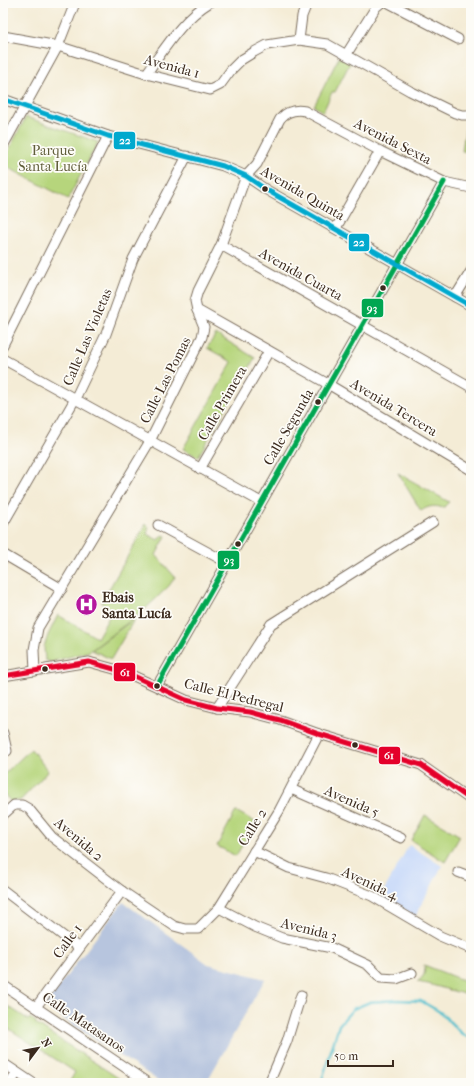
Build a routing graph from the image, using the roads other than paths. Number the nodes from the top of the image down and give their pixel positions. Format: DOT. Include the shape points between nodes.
graph roads {
  1 [pos="75,3"];
  2 [pos="209,3"];
  3 [pos="389,3"];
  4 [pos="380,4"];
  5 [pos="306,6"];
  6 [pos="3,36"];
  7 [pos="458,39"];
  8 [pos="299,40"];
  9 [pos="58,46"];
  10 [pos="346,55"];
  11 [pos="146,74"];
  12 [pos="3,99"];
  13 [pos="24,107"];
  14 [pos="305,111"];
  15 [pos="471,115"];
  16 [pos="108,136"];
  17 [pos="3,146"];
  18 [pos="380,151"];
  19 [pos="187,156"];
  20 [pos="246,176"];
  21 [pos="444,182"];
  22 [pos="471,188"];
  23 [pos="336,228"];
  24 [pos="221,245"];
  25 [pos="397,264"];
  26 [pos="471,271"];
  27 [pos="455,297"];
  28 [pos="471,306"];
  29 [pos="197,310"];
  30 [pos="362,325"];
  31 [pos="3,345"];
  32 [pos="269,351"];
  33 [pos="3,359"];
  34 [pos="328,384"];
  35 [pos="471,387"];
  36 [pos="76,399"];
  37 [pos="150,441"];
  38 [pos="200,469"];
  39 [pos="471,470"];
  40 [pos="261,502"];
  41 [pos="433,522"];
  42 [pos="3,524"];
  43 [pos="158,525"];
  44 [pos="3,554"];
  45 [pos="226,562"];
  46 [pos="62,589"];
  47 [pos="36,671"];
  48 [pos="3,676"];
  49 [pos="156,686"];
  50 [pos="217,708"];
  51 [pos="3,733"];
  52 [pos="319,734"];
  53 [pos="8,751"];
  54 [pos="291,789"];
  55 [pos="471,800"];
  56 [pos="3,815"];
  57 [pos="401,838"];
  58 [pos="254,851"];
  59 [pos="458,872"];
  60 [pos="471,877"];
  61 [pos="3,890"];
  62 [pos="122,891"];
  63 [pos="219,908"];
  64 [pos="198,929"];
  65 [pos="79,948"];
  66 [pos="471,949"];
  67 [pos="412,973"];
  68 [pos="3,985"];
  69 [pos="301,995"];
  70 [pos="36,1007"];
  71 [pos="3,1063"];
  72 [pos="17,1072"];
  73 [pos="10,1083"];
  74 [pos="33,1083"];
  75 [pos="148,1083"];
  76 [pos="269,1083"];
  1 -- 9 [label="street"];
  2 -- 11 [label="street" via="184,22"];
  3 -- 7 [label="street"];
  4 -- 10 [label="street"];
  5 -- 8 [label="street"];
  6 -- 9 [label="street, Avenida 1"];
  8 -- 10 [label="street, Avenida 1" via="327,44"];
  8 -- 11 [label="street, Avenida 1" via="268,46 254,52 241,60 220,85 210,90"];
  9 -- 11 [label="street, Avenida 1"];
  9 -- 13 [label="street"];
  10 -- 15 [label="street, Avenida 1" via="455,113"];
  12 -- 13 [label="street, Avenida Quinta"];
  13 -- 16 [label="street, Avenida Quinta"];
  13 -- 17 [label="street"];
  14 -- 18 [label="street, Avenida Sexta"];
  14 -- 20 [label="street, Calle Las Pomas" via="291,111 280,119 257,164"];
  16 -- 19 [label="street, Avenida Quinta"];
  16 -- 31 [label="street"];
  18 -- 21 [label="street, Avenida Sexta"];
  18 -- 23 [label="street"];
  19 -- 20 [label="street, Avenida Quinta" via="223,166"];
  19 -- 36 [label="street, Calle Las Violetas" via="133,259 106,334"];
  20 -- 23 [label="street, Avenida Quinta"];
  20 -- 24 [label="street, Calle Las Pomas"];
  21 -- 22 [label="street, Avenida Sexta"];
  21 -- 25 [label="street, Calle Segunda"];
  23 -- 25 [label="street, Avenida Quinta"];
  24 -- 29 [label="street, Calle Las Pomas" via="198,291 195,300"];
  24 -- 30 [label="street, Avenida Cuarta"];
  25 -- 27 [label="street, Avenida Quinta"];
  25 -- 30 [label="street, Calle Segunda"];
  26 -- 27 [label="street"];
  27 -- 28 [label="street, Avenida Quinta"];
  29 -- 32 [label="street, Avenida Tercera"];
  29 -- 37 [label="street, Calle Las Pomas" via="204,326 202,337"];
  30 -- 34 [label="street, Calle Segunda"];
  30 -- 35 [label="street, Avenida Cuarta"];
  32 -- 34 [label="street, Avenida Tercera"];
  32 -- 38 [label="street, Calle Primera"];
  33 -- 36 [label="street"];
  34 -- 39 [label="street, Avenida Tercera"];
  34 -- 40 [label="street, Calle Segunda"];
  36 -- 37 [label="street"];
  36 -- 42 [label="street, Calle Las Violetas"];
  37 -- 38 [label="street"];
  37 -- 46 [label="street, Calle Las Pomas"];
  38 -- 40 [label="street"];
  40 -- 45 [label="street, Calle Segunda"];
  41 -- 50 [label="street" via="271,624"];
  43 -- 45 [label="street"];
  44 -- 46 [label="street"];
  45 -- 49 [label="street, Calle Segunda"];
  46 -- 47 [label="street, Calle Las Pomas" via="38,628 34,650"];
  47 -- 48 [label="street, Calle El Pedregal"];
  47 -- 49 [label="street, Calle El Pedregal" via="89,662 125,672"];
  49 -- 50 [label="street, Calle El Pedregal" via="186,700"];
  50 -- 52 [label="street, Calle El Pedregal" via="250,712"];
  51 -- 53 [label="street"];
  52 -- 54 [label="street, Calle 2"];
  52 -- 55 [label="street, Calle El Pedregal" via="421,765"];
  54 -- 57 [label="street, Avenida 5"];
  54 -- 58 [label="street, Calle 2"];
  56 -- 62 [label="street, Avenida 2" via="14,805 22,805 52,837"];
  58 -- 63 [label="street, Calle 2"];
  58 -- 66 [label="street, Avenida 4" via="290,868 326,878 372,896 440,936"];
  59 -- 60 [label="street"];
  61 -- 65 [label="street"];
  62 -- 64 [label="street, Avenida 2" via="174,926"];
  62 -- 65 [label="street, Calle 1"];
  63 -- 64 [label="street, Calle 2"];
  63 -- 67 [label="street, Avenida 3" via="282,938 332,948 368,965 381,978 396,979"];
  65 -- 70 [label="street, Calle 1"];
  68 -- 70 [label="street, Calle Matasanos"];
  69 -- 76 [label="street" via="287,1041"];
  70 -- 75 [label="street, Calle Matasanos"];
  71 -- 72 [label="street"];
  72 -- 73 [label="street"];
  72 -- 74 [label="street"];
}
